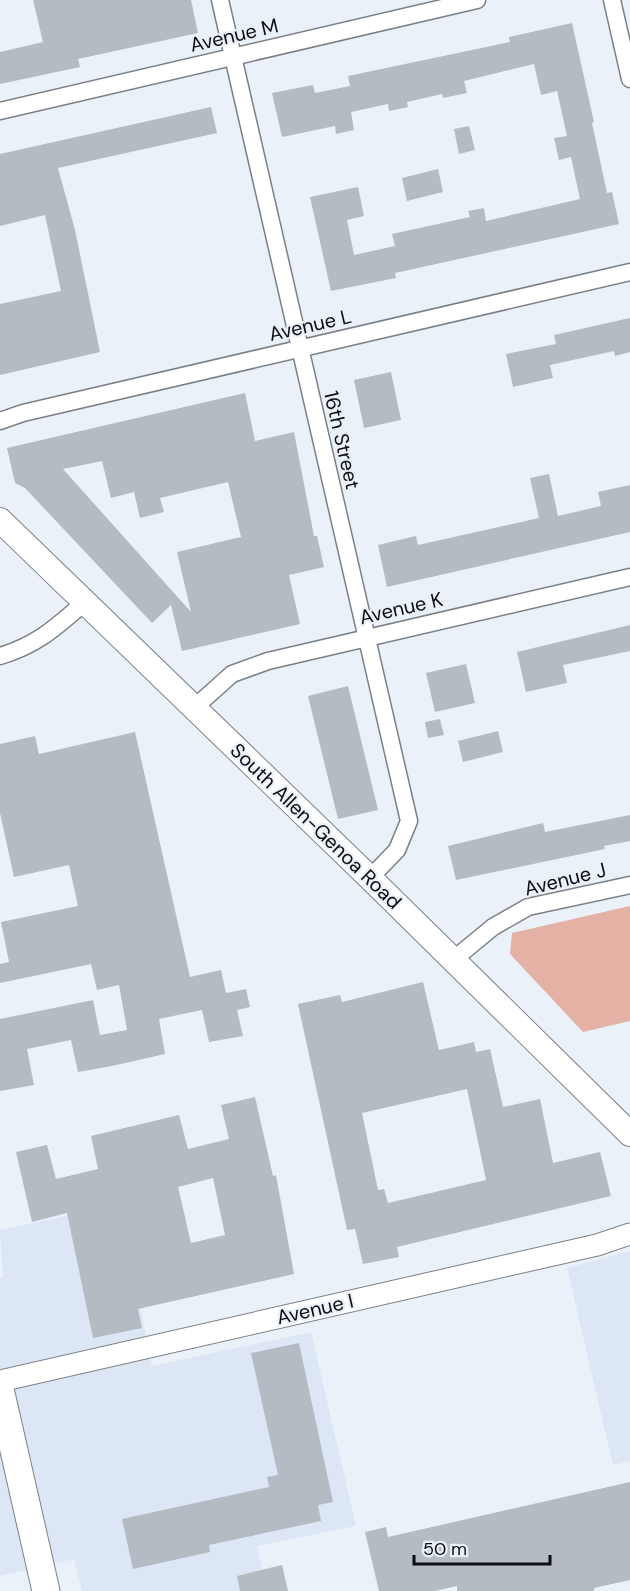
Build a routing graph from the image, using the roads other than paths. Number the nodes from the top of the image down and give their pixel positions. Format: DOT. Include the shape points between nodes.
graph roads {
  1 [pos="220,0"];
  2 [pos="477,0"];
  3 [pos="612,0"];
  4 [pos="233,57"];
  5 [pos="630,79"];
  6 [pos="0,111"];
  7 [pos="630,272"];
  8 [pos="300,348"];
  9 [pos="0,421"];
  10 [pos="0,520"];
  11 [pos="630,577"];
  12 [pos="84,603"];
  13 [pos="366,638"];
  14 [pos="0,657"];
  15 [pos="194,708"];
  16 [pos="370,878"];
  17 [pos="630,885"];
  18 [pos="453,960"];
  19 [pos="630,1134"];
  20 [pos="630,1234"];
  21 [pos="0,1381"];
  22 [pos="0,1389"];
  23 [pos="46,1591"];
  1 -- 4 [label="street, 16th Street"];
  2 -- 4 [label="street, Avenue M"];
  3 -- 5 [label="street"];
  4 -- 6 [label="street, Avenue M"];
  4 -- 8 [label="street, 16th Street"];
  7 -- 8 [label="street, Avenue L"];
  8 -- 9 [label="street, Avenue L"];
  8 -- 13 [label="street, 16th Street"];
  10 -- 12 [label="main road, South Allen-Genoa Road"];
  11 -- 13 [label="street, Avenue K"];
  12 -- 14 [label="street" via="47,636"];
  12 -- 15 [label="main road, South Allen-Genoa Road"];
  13 -- 15 [label="street, Avenue K" via="268,661 232,674"];
  13 -- 16 [label="street, 16th Street" via="409,821 397,850"];
  15 -- 16 [label="main road, South Allen-Genoa Road"];
  16 -- 18 [label="main road, South Allen-Genoa Road"];
  17 -- 18 [label="street, Avenue J" via="528,907 493,927"];
  18 -- 19 [label="main road, South Allen-Genoa Road"];
  20 -- 21 [label="street, Avenue I" via="597,1245"];
  22 -- 23 [label="main road"];
}
